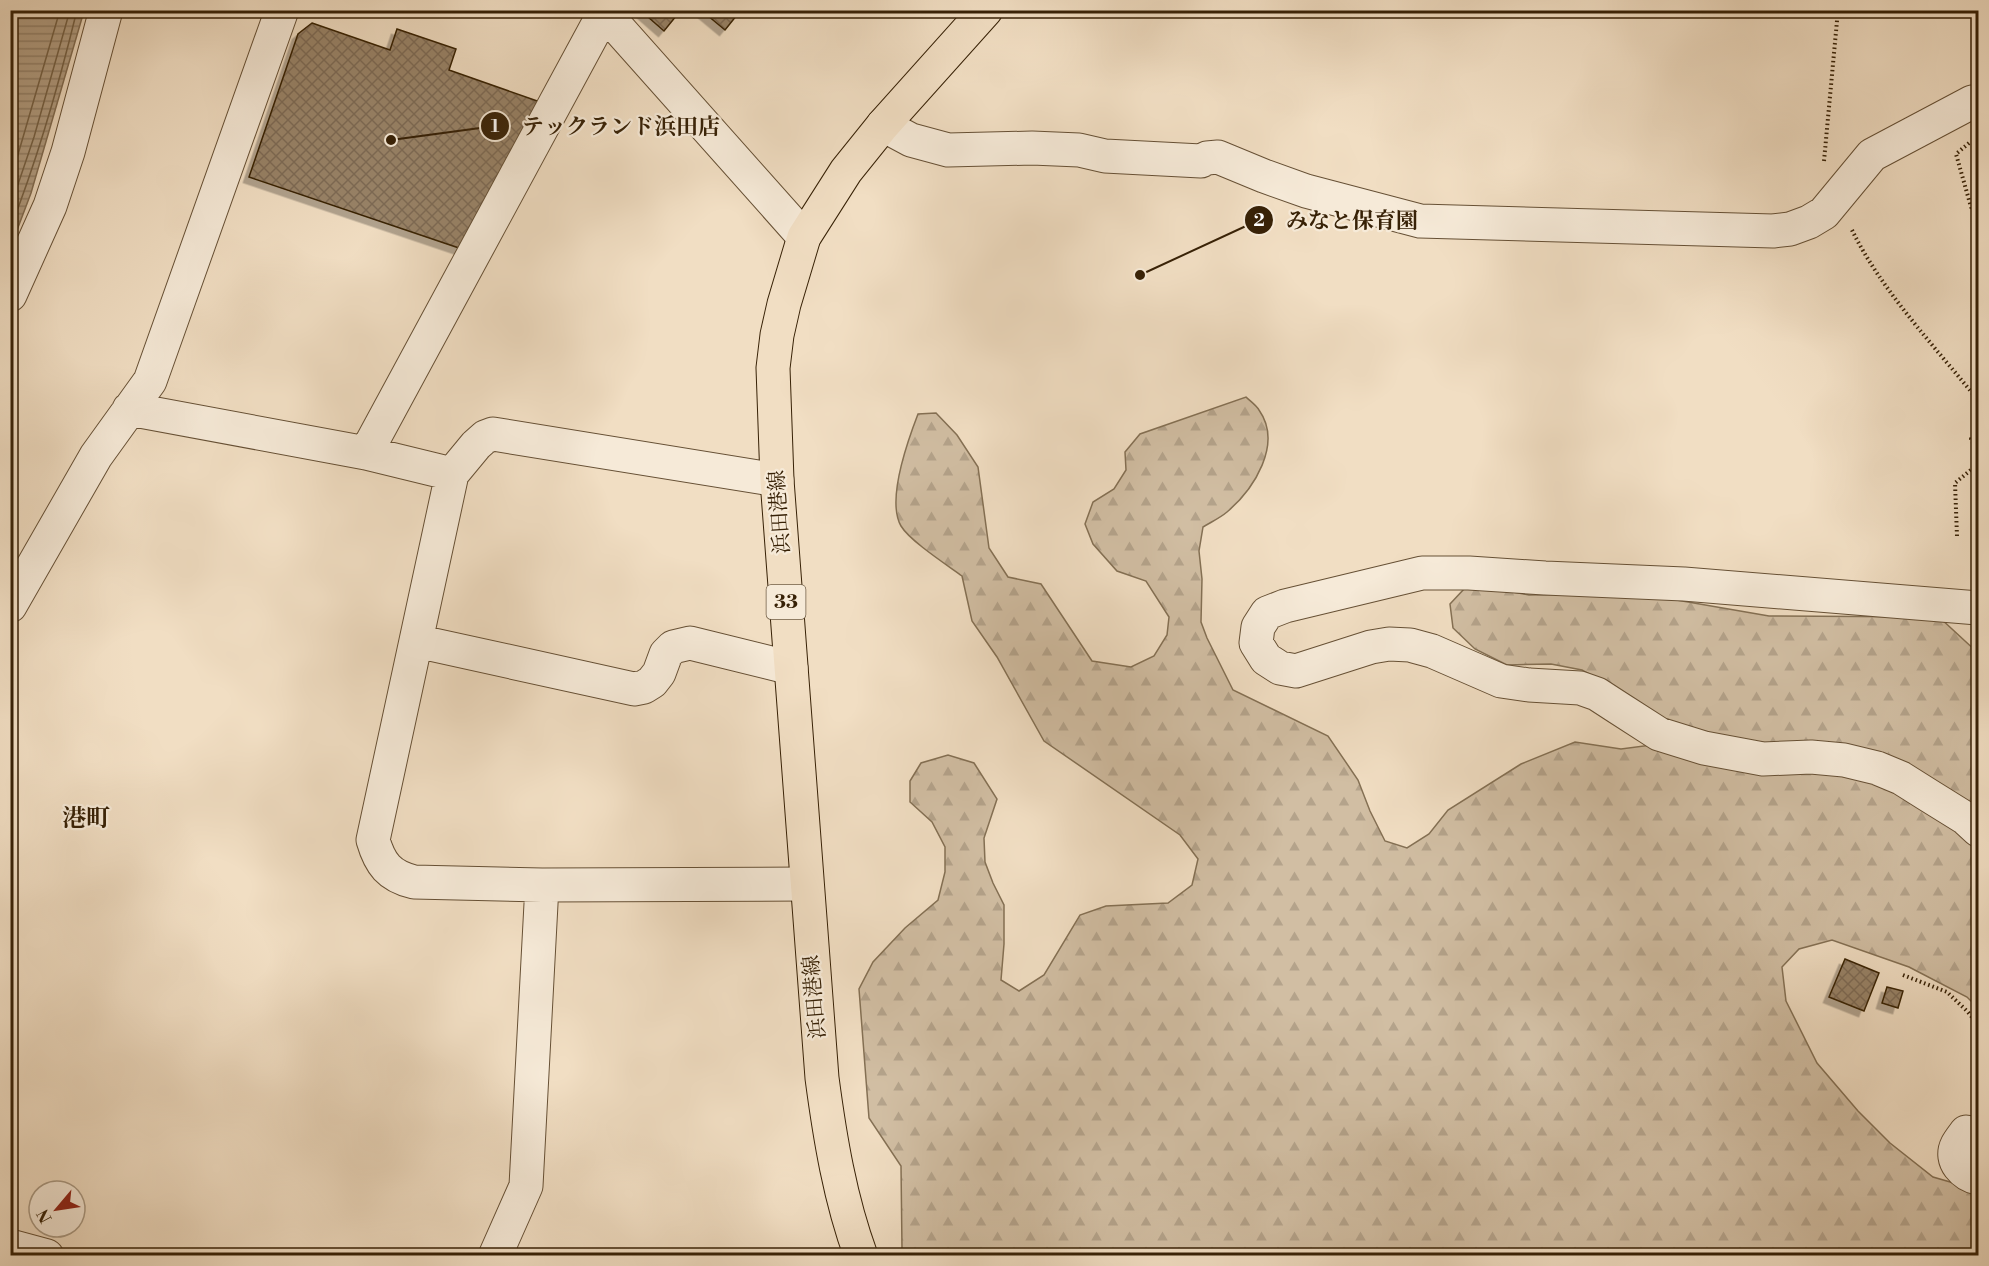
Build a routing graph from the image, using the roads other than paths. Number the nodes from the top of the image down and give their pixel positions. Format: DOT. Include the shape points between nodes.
graph roads {
  1 [pos="106,10"];
  2 [pos="282,10"];
  3 [pos="986,10"];
  4 [pos="603,12"];
  5 [pos="1978,101"];
  6 [pos="883,125"];
  7 [pos="804,237"];
  8 [pos="10,295"];
  9 [pos="129,409"];
  10 [pos="366,453"];
  11 [pos="452,474"];
  12 [pos="777,480"];
  13 [pos="10,606"];
  14 [pos="1978,608"];
  15 [pos="416,641"];
  16 [pos="791,668"];
  17 [pos="1978,830"];
  18 [pos="806,884"];
  19 [pos="542,885"];
  20 [pos="1966,1132"];
  21 [pos="1978,1178"];
  22 [pos="10,1246"];
  23 [pos="46,1256"];
  24 [pos="495,1256"];
  25 [pos="861,1256"];
  1 -- 8 [label="street" via="50,206"];
  2 -- 9 [label="street" via="150,381"];
  3 -- 6 [label="main road, 浜田港線 / 33"];
  4 -- 7 [label="street"];
  4 -- 10 [label="street"];
  5 -- 6 [label="street" via="1872,155 1824,213 1790,229 1773,231 1420,221 1306,191 1218,157 1201,161 1105,156 1079,150 948,150 911,140"];
  6 -- 7 [label="main road, 浜田港線 / 33" via="846,171"];
  7 -- 12 [label="main road, 浜田港線 / 33" via="784,303 773,368"];
  9 -- 10 [label="street"];
  9 -- 13 [label="street" via="96,456"];
  10 -- 11 [label="street"];
  11 -- 12 [label="street" via="484,436 493,434"];
  11 -- 15 [label="street"];
  12 -- 16 [label="main road, 浜田港線 / 33"];
  14 -- 17 [label="street" via="1684,584 1422,573 1267,613 1258,627 1256,643 1266,660 1296,671 1371,647 1410,645 1501,681 1580,688 1611,702 1659,734 1704,748 1763,759 1844,760 1877,768 1901,778"];
  15 -- 16 [label="street" via="634,688 652,682 673,647 690,643"];
  15 -- 19 [label="street" via="373,840 377,854 400,879 414,882"];
  16 -- 18 [label="main road, 浜田港線 / 33"];
  18 -- 19 [label="street"];
  18 -- 25 [label="main road, 浜田港線 / 33" via="829,1133"];
  19 -- 24 [label="street" via="526,1186"];
  20 -- 21 [label="street" via="1956,1147 1955,1160 1965,1174"];
  22 -- 23 [label="street"];
}
